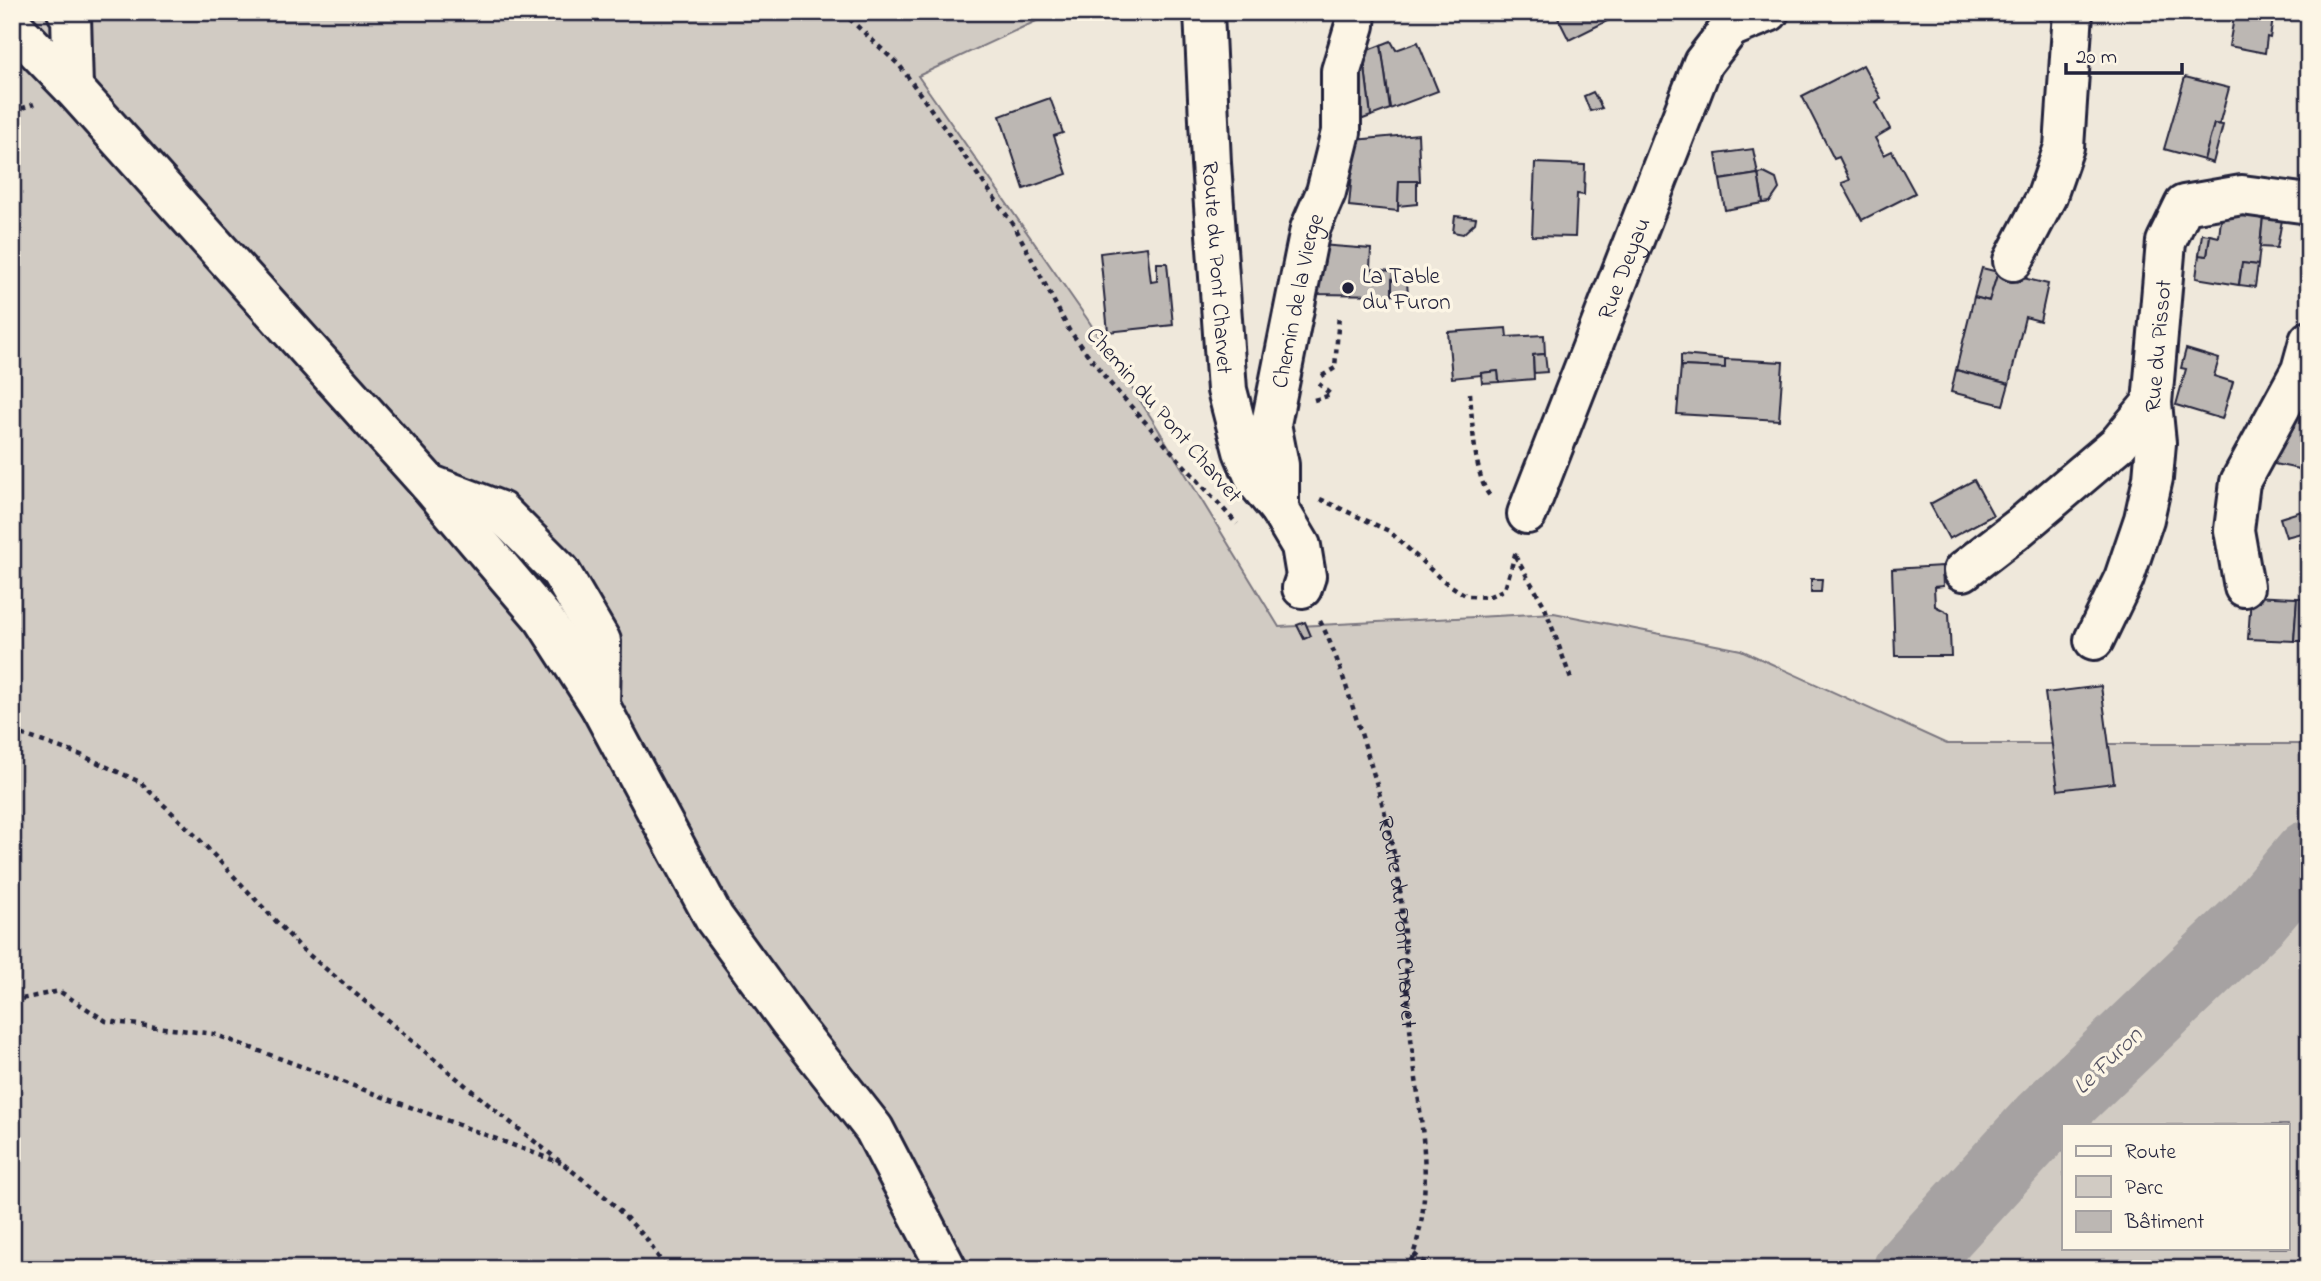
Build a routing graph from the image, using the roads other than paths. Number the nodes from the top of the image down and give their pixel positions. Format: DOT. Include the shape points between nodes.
graph roads {
  1 [pos="67,12"];
  2 [pos="1204,12"];
  3 [pos="1356,12"];
  4 [pos="1769,12"];
  5 [pos="2073,12"];
  6 [pos="1719,20"];
  7 [pos="12,25"];
  8 [pos="73,88"];
  9 [pos="2309,204"];
  10 [pos="2012,261"];
  11 [pos="2306,362"];
  12 [pos="2152,403"];
  13 [pos="1279,509"];
  14 [pos="1527,514"];
  15 [pos="1963,571"];
  16 [pos="2244,587"];
  17 [pos="1302,588"];
  18 [pos="2094,640"];
  19 [pos="947,1269"];
  1 -- 8 [label="street" via="71,16"];
  2 -- 13 [label="street, Route du Pont Charvet" via="1227,390 1256,481"];
  3 -- 13 [label="street, Chemin de la Vierge" via="1341,71 1341,132 1310,229 1271,424 1279,465"];
  4 -- 6 [label="street"];
  5 -- 10 [label="street" via="2064,147 2047,196"];
  6 -- 14 [label="street, Rue Deyau"];
  7 -- 8 [label="street"];
  8 -- 19 [label="street" via="429,484 544,620 600,706 714,918 874,1129"];
  9 -- 12 [label="street, Rue du Pissot" via="2242,195 2184,205 2166,242"];
  11 -- 16 [label="street" via="2240,482 2234,530"];
  12 -- 15 [label="street, Rue du Pissot" via="2118,444"];
  12 -- 18 [label="street" via="2153,478 2144,519 2124,578"];
  13 -- 17 [label="street" via="1301,546 1306,576"];
}
